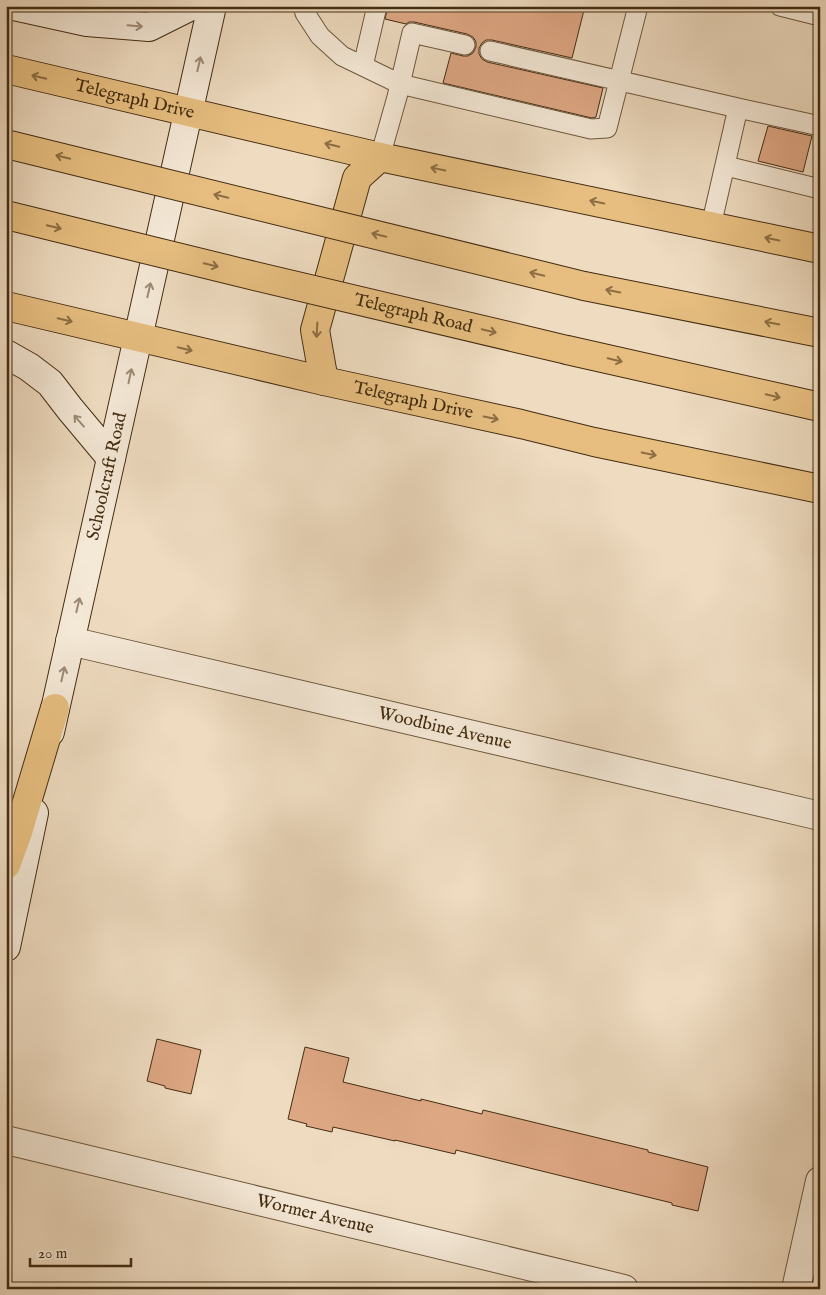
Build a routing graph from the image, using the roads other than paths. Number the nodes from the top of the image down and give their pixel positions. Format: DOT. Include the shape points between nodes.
graph roads {
  1 [pos="14,6"];
  2 [pos="191,6"];
  3 [pos="212,6"];
  4 [pos="303,6"];
  5 [pos="377,6"];
  6 [pos="638,6"];
  7 [pos="780,6"];
  8 [pos="820,16"];
  9 [pos="465,45"];
  10 [pos="490,51"];
  11 [pos="363,66"];
  12 [pos="6,70"];
  13 [pos="620,81"];
  14 [pos="400,84"];
  15 [pos="738,108"];
  16 [pos="188,112"];
  17 [pos="820,126"];
  18 [pos="6,144"];
  19 [pos="380,156"];
  20 [pos="726,166"];
  21 [pos="820,189"];
  22 [pos="6,215"];
  23 [pos="712,226"];
  24 [pos="820,249"];
  25 [pos="12,308"];
  26 [pos="820,333"];
  27 [pos="138,338"];
  28 [pos="6,354"];
  29 [pos="324,381"];
  30 [pos="820,407"];
  31 [pos="111,458"];
  32 [pos="820,489"];
  33 [pos="70,641"];
  34 [pos="55,708"];
  35 [pos="820,816"];
  36 [pos="6,865"];
  37 [pos="6,947"];
  38 [pos="6,1140"];
  39 [pos="820,1181"];
  40 [pos="624,1289"];
  41 [pos="796,1289"];
  1 -- 2 [label="street, one-way" via="87,22 149,27"];
  16 -- 3 [label="street, Schoolcraft Road, one-way"];
  4 -- 11 [label="lane" via="320,36 342,56"];
  5 -- 11 [label="lane"];
  6 -- 13 [label="lane"];
  7 -- 8 [label="lane"];
  9 -- 14 [label="lane" via="412,34"];
  10 -- 13 [label="lane"];
  11 -- 14 [label="lane"];
  16 -- 12 [label="main road, Telegraph Drive, one-way"];
  13 -- 14 [label="lane" via="607,128 590,129"];
  13 -- 15 [label="lane"];
  14 -- 19 [label="lane"];
  15 -- 17 [label="lane"];
  15 -- 20 [label="lane"];
  19 -- 16 [label="main road, Telegraph Drive, one-way"];
  27 -- 16 [label="street, Schoolcraft Road, one-way"];
  26 -- 18 [label="main road, one-way, bridge" via="584,286"];
  23 -- 19 [label="main road, Telegraph Drive, one-way"];
  19 -- 29 [label="main road, one-way" via="357,178 315,330"];
  20 -- 21 [label="lane"];
  20 -- 23 [label="lane"];
  22 -- 30 [label="main road, Telegraph Road, one-way, bridge" via="567,350"];
  24 -- 23 [label="main road, Telegraph Drive, one-way"];
  25 -- 27 [label="main road, Telegraph Drive, one-way"];
  27 -- 29 [label="main road, Telegraph Drive, one-way"];
  31 -- 27 [label="street, Schoolcraft Road, one-way"];
  31 -- 28 [label="street, one-way" via="50,383"];
  29 -- 32 [label="main road, Telegraph Drive, one-way"];
  33 -- 31 [label="street, Schoolcraft Road, one-way"];
  34 -- 33 [label="street, Schoolcraft Road, one-way"];
  33 -- 35 [label="street, Woodbine Avenue"];
  34 -- 36 [label="main road"];
  34 -- 37 [label="street, Schoolcraft Road"];
  38 -- 40 [label="street, Wormer Avenue"];
  39 -- 41 [label="street"];
}
